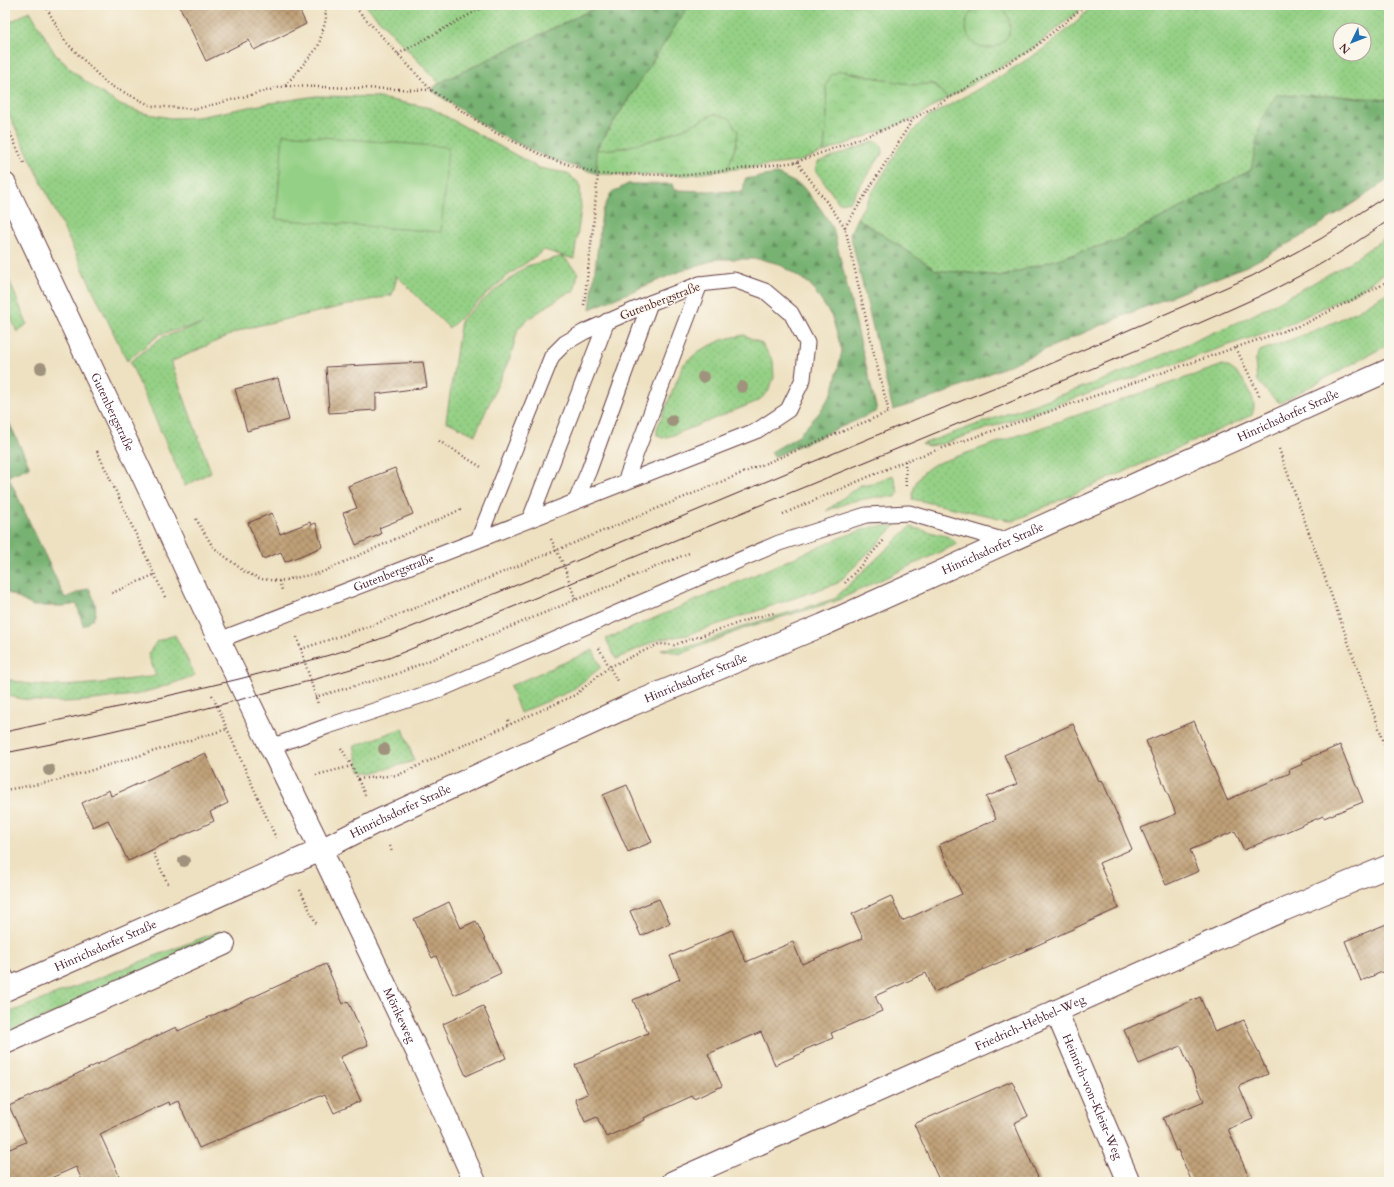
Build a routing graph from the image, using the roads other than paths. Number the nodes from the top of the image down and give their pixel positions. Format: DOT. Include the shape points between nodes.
graph roads {
  1 [pos="5,184"];
  2 [pos="700,284"];
  3 [pos="650,303"];
  4 [pos="607,321"];
  5 [pos="1389,370"];
  6 [pos="625,482"];
  7 [pos="576,501"];
  8 [pos="530,519"];
  9 [pos="478,540"];
  10 [pos="1009,542"];
  11 [pos="219,640"];
  12 [pos="271,747"];
  13 [pos="321,850"];
  14 [pos="1389,866"];
  15 [pos="224,944"];
  16 [pos="7,984"];
  17 [pos="1056,1011"];
  18 [pos="5,1043"];
  19 [pos="475,1182"];
  20 [pos="674,1182"];
  21 [pos="1129,1182"];
  1 -- 11 [label="street, Gutenbergstraße"];
  2 -- 3 [label="lane, Gutenbergstraße"];
  2 -- 6 [label="lane"];
  2 -- 6 [label="lane, Gutenbergstraße" via="734,280 765,291 791,313 807,343 803,379 788,410 758,430"];
  3 -- 4 [label="lane, Gutenbergstraße"];
  3 -- 7 [label="lane"];
  4 -- 8 [label="lane"];
  4 -- 9 [label="lane, Gutenbergstraße" via="565,344 552,356"];
  5 -- 10 [label="street, Hinrichsdorfer Straße"];
  6 -- 7 [label="lane, Gutenbergstraße"];
  7 -- 8 [label="lane, Gutenbergstraße"];
  8 -- 9 [label="lane, Gutenbergstraße"];
  9 -- 11 [label="lane, Gutenbergstraße"];
  10 -- 12 [label="lane" via="909,513 866,515 779,543 441,689"];
  10 -- 13 [label="street, Hinrichsdorfer Straße" via="823,625 631,705 378,821"];
  11 -- 12 [label="street, Gutenbergstraße"];
  12 -- 13 [label="street, Gutenbergstraße"];
  13 -- 16 [label="street, Hinrichsdorfer Straße"];
  13 -- 19 [label="street, Mörikeweg" via="419,1056"];
  14 -- 17 [label="street, Friedrich-Hebbel-Weg"];
  15 -- 18 [label="street"];
  17 -- 20 [label="street, Friedrich-Hebbel-Weg"];
  17 -- 21 [label="street, Heinrich-von-Kleist-Weg"];
}
